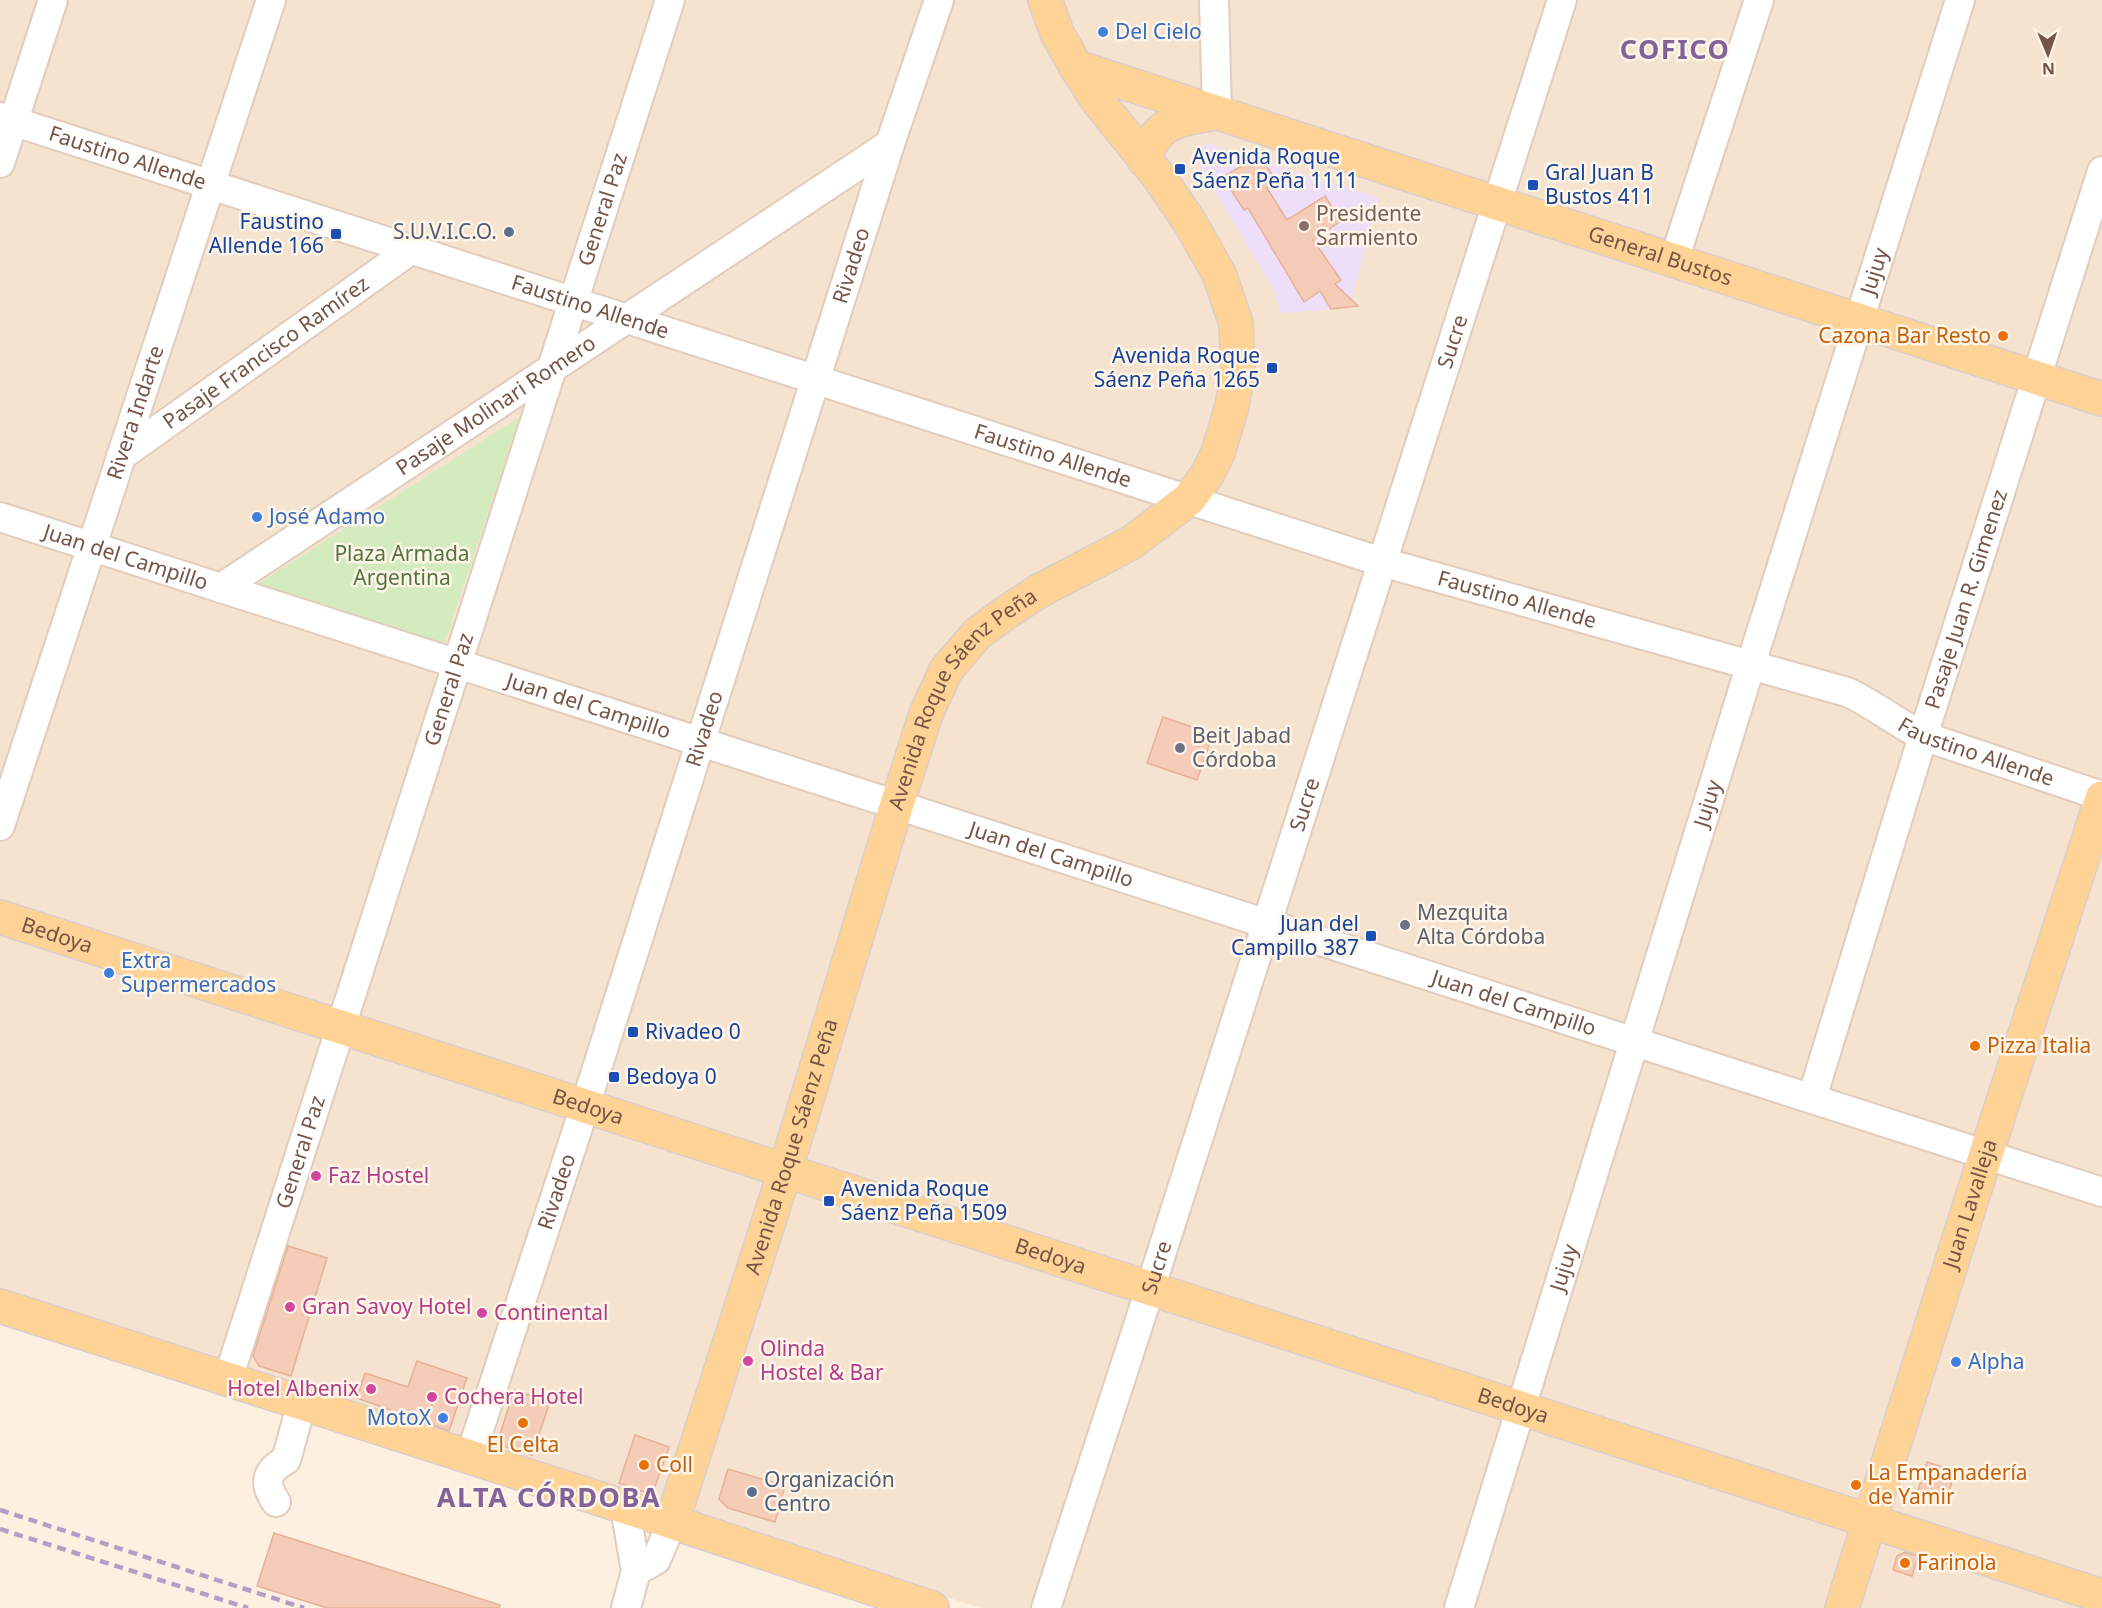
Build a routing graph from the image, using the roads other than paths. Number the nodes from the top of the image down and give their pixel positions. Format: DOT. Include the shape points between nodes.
graph roads {
  1 [pos="53,0"];
  2 [pos="271,0"];
  3 [pos="670,0"];
  4 [pos="1045,0"];
  5 [pos="1214,0"];
  6 [pos="1562,0"];
  7 [pos="1759,0"];
  8 [pos="1960,0"];
  9 [pos="932,2"];
  10 [pos="1076,67"];
  11 [pos="1217,113"];
  12 [pos="7,119"];
  13 [pos="890,144"];
  14 [pos="1144,160"];
  15 [pos="0,163"];
  16 [pos="2102,171"];
  17 [pos="210,184"];
  18 [pos="1497,203"];
  19 [pos="412,249"];
  20 [pos="1674,260"];
  21 [pos="573,301"];
  22 [pos="627,318"];
  23 [pos="1860,320"];
  24 [pos="551,369"];
  25 [pos="2037,378"];
  26 [pos="816,379"];
  27 [pos="2102,399"];
  28 [pos="121,456"];
  29 [pos="1189,499"];
  30 [pos="0,516"];
  31 [pos="92,546"];
  32 [pos="1382,562"];
  33 [pos="221,588"];
  34 [pos="457,663"];
  35 [pos="1751,664"];
  36 [pos="1923,736"];
  37 [pos="700,741"];
  38 [pos="2102,797"];
  39 [pos="897,804"];
  40 [pos="0,826"];
  41 [pos="0,917"];
  42 [pos="1267,923"];
  43 [pos="340,1027"];
  44 [pos="1635,1042"];
  45 [pos="1812,1098"];
  46 [pos="585,1106"];
  47 [pos="1986,1154"];
  48 [pos="785,1171"];
  49 [pos="2102,1192"];
  50 [pos="1150,1289"];
  51 [pos="0,1306"];
  52 [pos="228,1379"];
  53 [pos="302,1403"];
  54 [pos="1521,1409"];
  55 [pos="470,1457"];
  56 [pos="276,1502"];
  57 [pos="625,1508"];
  58 [pos="1870,1521"];
  59 [pos="672,1522"];
  60 [pos="636,1571"];
  61 [pos="2102,1596"];
  62 [pos="626,1608"];
  63 [pos="932,1608"];
  64 [pos="1046,1608"];
  65 [pos="1459,1608"];
  66 [pos="1842,1608"];
  1 -- 12 [label="street"];
  2 -- 17 [label="street, Rivera Indarte"];
  3 -- 21 [label="street, General Paz"];
  4 -- 10 [label="main road, Avenida Roque Sáenz Peña"];
  5 -- 11 [label="street"];
  6 -- 18 [label="street, Sucre"];
  7 -- 20 [label="street"];
  8 -- 23 [label="street, Jujuy"];
  9 -- 13 [label="street, Rivadeo"];
  10 -- 11 [label="main road, General Bustos"];
  10 -- 14 [label="main road, Avenida Roque Sáenz Peña"];
  11 -- 14 [label="main road, General Bustos" via="1174,121 1162,128"];
  11 -- 18 [label="main road, General Bustos"];
  12 -- 15 [label="street"];
  12 -- 17 [label="street, Faustino Allende"];
  13 -- 22 [label="street, Pasaje Molinari Romero"];
  13 -- 26 [label="street, Rivadeo"];
  14 -- 29 [label="main road, Avenida Roque Sáenz Peña" via="1189,221 1219,274 1236,323 1238,368 1232,406 1218,453"];
  16 -- 25 [label="street, Pasaje Juan R. Gimenez"];
  17 -- 19 [label="street, Faustino Allende"];
  17 -- 28 [label="street, Rivera Indarte"];
  18 -- 20 [label="main road, General Bustos"];
  18 -- 32 [label="street, Sucre"];
  19 -- 21 [label="street, Faustino Allende"];
  19 -- 28 [label="street, Pasaje Francisco Ramírez"];
  20 -- 23 [label="main road, General Bustos"];
  21 -- 22 [label="street, Faustino Allende"];
  21 -- 24 [label="street, General Paz"];
  22 -- 24 [label="street, Pasaje Molinari Romero"];
  22 -- 26 [label="street, Faustino Allende"];
  23 -- 25 [label="main road, General Bustos"];
  23 -- 35 [label="street, Jujuy"];
  24 -- 33 [label="street, Pasaje Molinari Romero"];
  24 -- 34 [label="street, General Paz"];
  25 -- 27 [label="main road, General Bustos"];
  25 -- 36 [label="street, Pasaje Juan R. Gimenez"];
  26 -- 29 [label="street, Faustino Allende"];
  26 -- 37 [label="street, Rivadeo"];
  28 -- 31 [label="street, Rivera Indarte"];
  29 -- 32 [label="street, Faustino Allende"];
  29 -- 39 [label="main road, Avenida Roque Sáenz Peña" via="1131,543 1030,596 978,633 946,670"];
  30 -- 31 [label="street, Juan del Campillo"];
  31 -- 33 [label="street, Juan del Campillo"];
  31 -- 40 [label="street, Rivera Indarte"];
  32 -- 35 [label="street, Faustino Allende"];
  32 -- 42 [label="street, Sucre"];
  33 -- 34 [label="street, Juan del Campillo"];
  34 -- 37 [label="street, Juan del Campillo"];
  34 -- 43 [label="street, General Paz"];
  35 -- 36 [label="street, Faustino Allende" via="1847,692"];
  35 -- 44 [label="street, Jujuy"];
  36 -- 38 [label="street, Faustino Allende"];
  36 -- 45 [label="street, Pasaje Juan R. Gimenez"];
  37 -- 39 [label="street, Juan del Campillo"];
  37 -- 46 [label="street, Rivadeo"];
  38 -- 47 [label="main road, Juan Lavalleja"];
  39 -- 42 [label="street, Juan del Campillo"];
  39 -- 48 [label="main road, Avenida Roque Sáenz Peña"];
  41 -- 43 [label="main road, Bedoya"];
  42 -- 44 [label="street, Juan del Campillo"];
  42 -- 50 [label="street, Sucre"];
  43 -- 46 [label="main road, Bedoya"];
  43 -- 52 [label="street, General Paz"];
  44 -- 45 [label="street, Juan del Campillo"];
  44 -- 54 [label="street, Jujuy"];
  45 -- 47 [label="street, Juan del Campillo"];
  46 -- 48 [label="main road, Bedoya"];
  46 -- 55 [label="street, Rivadeo"];
  47 -- 49 [label="street, Juan del Campillo"];
  47 -- 58 [label="main road, Juan Lavalleja"];
  48 -- 50 [label="main road, Bedoya"];
  48 -- 59 [label="main road, Avenida Roque Sáenz Peña"];
  50 -- 54 [label="main road, Bedoya"];
  50 -- 64 [label="street, Sucre"];
  51 -- 52 [label="main road"];
  52 -- 53 [label="main road"];
  53 -- 55 [label="main road"];
  53 -- 56 [label="street" via="286,1460 270,1473 269,1492"];
  54 -- 58 [label="main road, Bedoya"];
  54 -- 65 [label="street, Jujuy"];
  55 -- 57 [label="main road"];
  57 -- 59 [label="main road"];
  57 -- 60 [label="street"];
  58 -- 61 [label="main road, Bedoya"];
  58 -- 66 [label="main road, Juan Lavalleja"];
  59 -- 60 [label="street" via="656,1560"];
  59 -- 63 [label="main road"];
  60 -- 62 [label="street"];
}
